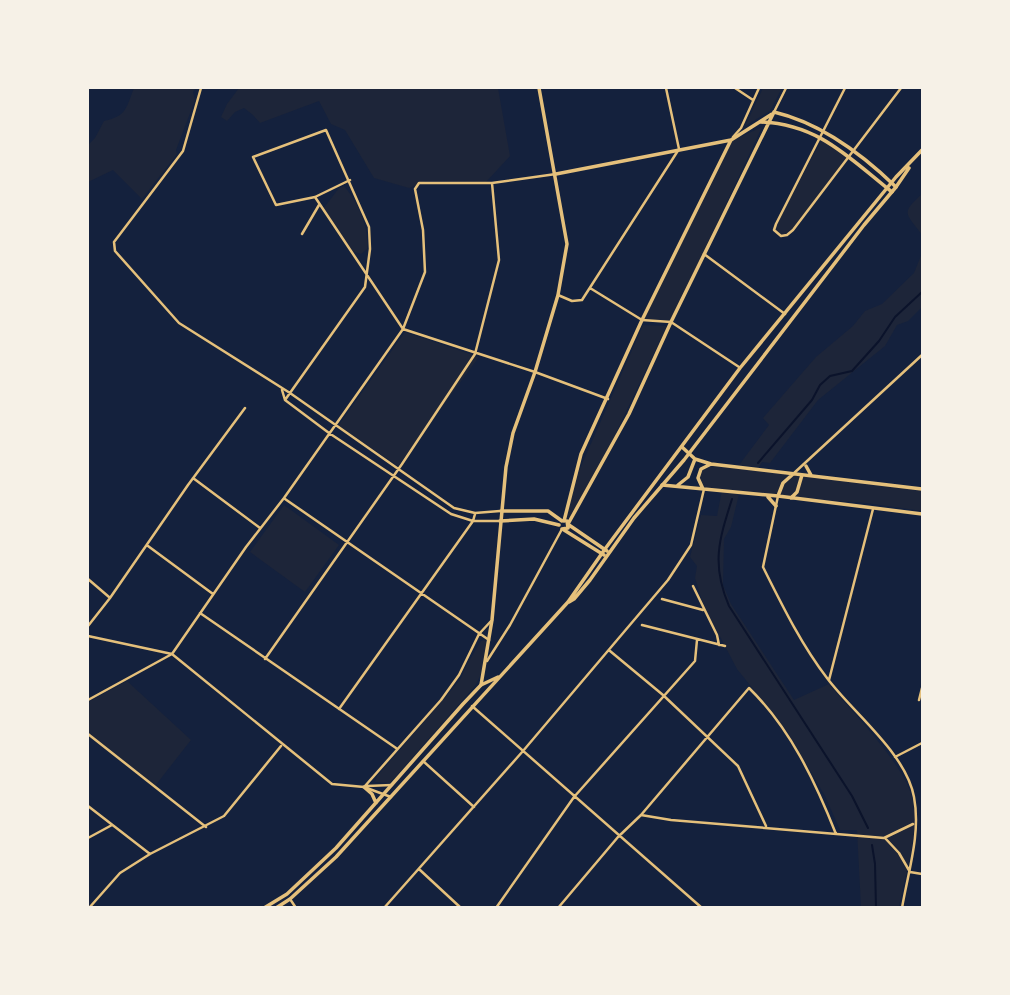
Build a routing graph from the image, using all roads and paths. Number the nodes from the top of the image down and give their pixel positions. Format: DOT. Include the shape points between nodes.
graph roads {
  1 [pos="201,88"];
  2 [pos="539,88"];
  3 [pos="673,88"];
  4 [pos="735,88"];
  5 [pos="759,88"];
  6 [pos="786,88"];
  7 [pos="845,88"];
  8 [pos="901,88"];
  9 [pos="667,89"];
  10 [pos="753,100"];
  11 [pos="774,113"];
  12 [pos="761,121"];
  13 [pos="770,122"];
  14 [pos="824,130"];
  15 [pos="820,136"];
  16 [pos="731,141"];
  17 [pos="679,149"];
  18 [pos="922,150"];
  19 [pos="853,151"];
  20 [pos="850,157"];
  21 [pos="911,163"];
  22 [pos="556,174"];
  23 [pos="350,180"];
  24 [pos="891,182"];
  25 [pos="492,183"];
  26 [pos="896,187"];
  27 [pos="887,188"];
  28 [pos="892,192"];
  29 [pos="315,197"];
  30 [pos="319,205"];
  31 [pos="302,234"];
  32 [pos="704,254"];
  33 [pos="366,273"];
  34 [pos="590,288"];
  35 [pos="558,295"];
  36 [pos="785,314"];
  37 [pos="642,320"];
  38 [pos="671,322"];
  39 [pos="403,329"];
  40 [pos="475,354"];
  41 [pos="922,355"];
  42 [pos="740,368"];
  43 [pos="535,372"];
  44 [pos="282,390"];
  45 [pos="290,394"];
  46 [pos="608,399"];
  47 [pos="285,400"];
  48 [pos="244,408"];
  49 [pos="334,426"];
  50 [pos="329,433"];
  51 [pos="682,447"];
  52 [pos="689,454"];
  53 [pos="695,459"];
  54 [pos="670,463"];
  55 [pos="710,464"];
  56 [pos="807,464"];
  57 [pos="398,469"];
  58 [pos="793,474"];
  59 [pos="802,475"];
  60 [pos="393,476"];
  61 [pos="670,476"];
  62 [pos="813,477"];
  63 [pos="193,478"];
  64 [pos="663,485"];
  65 [pos="670,485"];
  66 [pos="676,486"];
  67 [pos="921,487"];
  68 [pos="704,489"];
  69 [pos="767,496"];
  70 [pos="778,496"];
  71 [pos="284,498"];
  72 [pos="791,498"];
  73 [pos="776,506"];
  74 [pos="873,509"];
  75 [pos="501,511"];
  76 [pos="475,513"];
  77 [pos="922,514"];
  78 [pos="473,521"];
  79 [pos="500,521"];
  80 [pos="564,525"];
  81 [pos="260,528"];
  82 [pos="347,543"];
  83 [pos="147,546"];
  84 [pos="607,552"];
  85 [pos="601,554"];
  86 [pos="88,579"];
  87 [pos="693,586"];
  88 [pos="213,594"];
  89 [pos="420,594"];
  90 [pos="110,598"];
  91 [pos="662,599"];
  92 [pos="568,602"];
  93 [pos="704,610"];
  94 [pos="200,613"];
  95 [pos="492,620"];
  96 [pos="642,625"];
  97 [pos="88,626"];
  98 [pos="479,634"];
  99 [pos="88,636"];
  100 [pos="697,639"];
  101 [pos="489,640"];
  102 [pos="719,645"];
  103 [pos="725,646"];
  104 [pos="610,650"];
  105 [pos="172,654"];
  106 [pos="265,659"];
  107 [pos="487,662"];
  108 [pos="500,676"];
  109 [pos="829,680"];
  110 [pos="481,685"];
  111 [pos="922,688"];
  112 [pos="663,695"];
  113 [pos="479,699"];
  114 [pos="88,700"];
  115 [pos="919,700"];
  116 [pos="472,706"];
  117 [pos="339,709"];
  118 [pos="88,734"];
  119 [pos="707,737"];
  120 [pos="922,743"];
  121 [pos="282,745"];
  122 [pos="396,748"];
  123 [pos="523,751"];
  124 [pos="895,757"];
  125 [pos="423,761"];
  126 [pos="392,785"];
  127 [pos="364,787"];
  128 [pos="384,794"];
  129 [pos="391,797"];
  130 [pos="574,797"];
  131 [pos="376,803"];
  132 [pos="88,806"];
  133 [pos="474,807"];
  134 [pos="641,815"];
  135 [pos="915,823"];
  136 [pos="112,824"];
  137 [pos="206,827"];
  138 [pos="767,827"];
  139 [pos="836,834"];
  140 [pos="618,836"];
  141 [pos="88,838"];
  142 [pos="884,838"];
  143 [pos="150,854"];
  144 [pos="420,870"];
  145 [pos="910,872"];
  146 [pos="922,874"];
  147 [pos="290,899"];
  148 [pos="89,908"];
  149 [pos="264,908"];
  150 [pos="276,908"];
  151 [pos="296,908"];
  152 [pos="384,908"];
  153 [pos="461,908"];
  154 [pos="496,908"];
  155 [pos="558,908"];
  156 [pos="702,908"];
  157 [pos="902,908"];
  1 -- 44 [label="street" via="183,151 114,242 114,251 179,323"];
  2 -- 22 [label="main road"];
  3 -- 9 [label="street"];
  4 -- 10 [label="street"];
  5 -- 10 [label="street"];
  6 -- 11 [label="street"];
  7 -- 14 [label="street"];
  8 -- 19 [label="street"];
  9 -- 17 [label="street"];
  10 -- 16 [label="street"];
  11 -- 12 [label="main road"];
  11 -- 13 [label="main road"];
  11 -- 14 [label="main road"];
  12 -- 13 [label="main road"];
  12 -- 16 [label="main road"];
  13 -- 15 [label="main road"];
  13 -- 32 [label="main road"];
  14 -- 15 [label="street"];
  14 -- 19 [label="main road"];
  15 -- 20 [label="main road"];
  15 -- 20 [label="street" via="776,224 777,234 790,233"];
  16 -- 17 [label="main road"];
  16 -- 37 [label="main road"];
  17 -- 22 [label="main road"];
  17 -- 34 [label="street"];
  18 -- 21 [label="main road"];
  19 -- 20 [label="street"];
  19 -- 24 [label="main road"];
  20 -- 27 [label="main road"];
  21 -- 24 [label="main road"];
  21 -- 26 [label="main road"];
  22 -- 25 [label="street"];
  22 -- 35 [label="main road" via="567,244"];
  23 -- 29 [label="street"];
  23 -- 29 [label="street" via="326,130 253,158 276,205"];
  23 -- 33 [label="street" via="369,227"];
  24 -- 26 [label="main road"];
  24 -- 27 [label="main road"];
  25 -- 39 [label="street" via="426,182 415,189 425,272"];
  25 -- 40 [label="street" via="499,260"];
  26 -- 28 [label="main road"];
  27 -- 28 [label="main road"];
  27 -- 36 [label="main road"];
  28 -- 52 [label="main road"];
  29 -- 30 [label="street"];
  30 -- 31 [label="street"];
  30 -- 33 [label="street"];
  32 -- 36 [label="street"];
  32 -- 38 [label="main road"];
  33 -- 39 [label="street"];
  33 -- 45 [label="street" via="365,287"];
  34 -- 35 [label="street" via="580,302"];
  34 -- 37 [label="street"];
  35 -- 43 [label="main road"];
  36 -- 42 [label="main road"];
  37 -- 38 [label="street"];
  37 -- 46 [label="main road"];
  38 -- 42 [label="street"];
  38 -- 80 [label="main road" via="629,414"];
  39 -- 40 [label="street"];
  39 -- 49 [label="street"];
  40 -- 43 [label="street"];
  40 -- 57 [label="street"];
  41 -- 56 [label="street"];
  42 -- 51 [label="main road"];
  43 -- 46 [label="street"];
  43 -- 75 [label="main road" via="513,433"];
  44 -- 45 [label="street"];
  44 -- 47 [label="street"];
  45 -- 47 [label="street"];
  45 -- 49 [label="street"];
  46 -- 80 [label="main road" via="581,454"];
  47 -- 50 [label="street"];
  48 -- 63 [label="street"];
  49 -- 50 [label="street"];
  49 -- 57 [label="street"];
  50 -- 60 [label="street"];
  50 -- 71 [label="street"];
  51 -- 52 [label="main road"];
  51 -- 54 [label="main road"];
  52 -- 53 [label="main road"];
  52 -- 61 [label="main road"];
  53 -- 55 [label="main road"];
  53 -- 66 [label="main road" via="688,477"];
  54 -- 61 [label="main road"];
  54 -- 84 [label="main road"];
  55 -- 58 [label="main road"];
  55 -- 68 [label="main road" via="701,469 698,478"];
  56 -- 58 [label="street"];
  56 -- 59 [label="street"];
  56 -- 62 [label="main road"];
  57 -- 60 [label="street"];
  57 -- 76 [label="street" via="454,508"];
  58 -- 59 [label="main road"];
  58 -- 70 [label="main road"];
  59 -- 62 [label="main road"];
  59 -- 72 [label="main road"];
  60 -- 78 [label="street" via="451,514"];
  60 -- 82 [label="street"];
  61 -- 64 [label="main road"];
  61 -- 65 [label="main road"];
  62 -- 67 [label="main road"];
  63 -- 81 [label="street"];
  63 -- 83 [label="street"];
  64 -- 65 [label="main road"];
  64 -- 84 [label="main road"];
  65 -- 66 [label="main road"];
  66 -- 68 [label="main road"];
  68 -- 69 [label="main road"];
  68 -- 104 [label="street" via="691,545"];
  69 -- 70 [label="main road"];
  69 -- 73 [label="main road"];
  70 -- 72 [label="main road"];
  70 -- 73 [label="street"];
  71 -- 81 [label="street"];
  71 -- 82 [label="street"];
  72 -- 74 [label="main road"];
  73 -- 109 [label="street" via="763,567"];
  74 -- 77 [label="main road"];
  74 -- 109 [label="street"];
  75 -- 76 [label="street"];
  75 -- 79 [label="main road"];
  75 -- 80 [label="main road" via="548,511"];
  76 -- 78 [label="street"];
  78 -- 79 [label="street"];
  78 -- 89 [label="street"];
  79 -- 80 [label="main road" via="534,519"];
  79 -- 95 [label="main road"];
  80 -- 84 [label="main road"];
  80 -- 85 [label="main road"];
  80 -- 107 [label="street"];
  81 -- 88 [label="street"];
  82 -- 89 [label="street"];
  82 -- 106 [label="street"];
  83 -- 88 [label="street"];
  83 -- 90 [label="street"];
  84 -- 85 [label="main road"];
  84 -- 92 [label="main road"];
  85 -- 92 [label="main road"];
  86 -- 90 [label="street"];
  87 -- 93 [label="street"];
  88 -- 94 [label="street"];
  89 -- 98 [label="street"];
  89 -- 117 [label="street"];
  90 -- 97 [label="street"];
  91 -- 93 [label="street"];
  92 -- 108 [label="main road"];
  93 -- 102 [label="street"];
  94 -- 105 [label="street"];
  94 -- 106 [label="street"];
  95 -- 98 [label="street"];
  95 -- 101 [label="main road"];
  96 -- 100 [label="street"];
  98 -- 101 [label="street"];
  98 -- 122 [label="street" via="441,700"];
  99 -- 105 [label="street"];
  100 -- 102 [label="street"];
  100 -- 112 [label="street" via="695,661"];
  101 -- 107 [label="main road"];
  102 -- 103 [label="street"];
  104 -- 112 [label="street"];
  104 -- 123 [label="street"];
  105 -- 114 [label="street"];
  105 -- 121 [label="street"];
  106 -- 117 [label="street"];
  107 -- 110 [label="main road"];
  108 -- 110 [label="main road"];
  108 -- 113 [label="main road"];
  109 -- 124 [label="street"];
  110 -- 113 [label="main road"];
  110 -- 126 [label="main road"];
  111 -- 115 [label="street"];
  112 -- 119 [label="street"];
  112 -- 130 [label="street"];
  113 -- 116 [label="main road"];
  116 -- 123 [label="street"];
  116 -- 125 [label="main road"];
  117 -- 122 [label="street"];
  118 -- 137 [label="street"];
  119 -- 134 [label="street"];
  119 -- 138 [label="street" via="738,766"];
  119 -- 139 [label="street" via="748,688 793,744"];
  120 -- 124 [label="street"];
  121 -- 127 [label="street" via="332,784"];
  121 -- 137 [label="street" via="224,816"];
  122 -- 127 [label="street"];
  123 -- 130 [label="street"];
  123 -- 133 [label="street"];
  124 -- 135 [label="street" via="912,791"];
  125 -- 129 [label="main road"];
  125 -- 133 [label="street"];
  126 -- 127 [label="street"];
  126 -- 128 [label="main road"];
  127 -- 128 [label="street"];
  127 -- 131 [label="main road"];
  128 -- 129 [label="street"];
  128 -- 131 [label="main road"];
  129 -- 147 [label="main road"];
  130 -- 140 [label="street"];
  130 -- 154 [label="street"];
  131 -- 149 [label="main road" via="287,894"];
  132 -- 136 [label="street"];
  133 -- 144 [label="street"];
  134 -- 138 [label="street"];
  134 -- 140 [label="street"];
  135 -- 142 [label="street"];
  135 -- 145 [label="street"];
  136 -- 141 [label="street"];
  136 -- 143 [label="street"];
  137 -- 143 [label="street"];
  138 -- 139 [label="street"];
  139 -- 142 [label="street"];
  140 -- 155 [label="street"];
  140 -- 156 [label="street"];
  142 -- 145 [label="street"];
  143 -- 148 [label="street" via="120,873"];
  144 -- 152 [label="street"];
  144 -- 153 [label="street"];
  145 -- 146 [label="street"];
  145 -- 157 [label="street"];
  147 -- 150 [label="main road"];
  147 -- 151 [label="street"];
}
